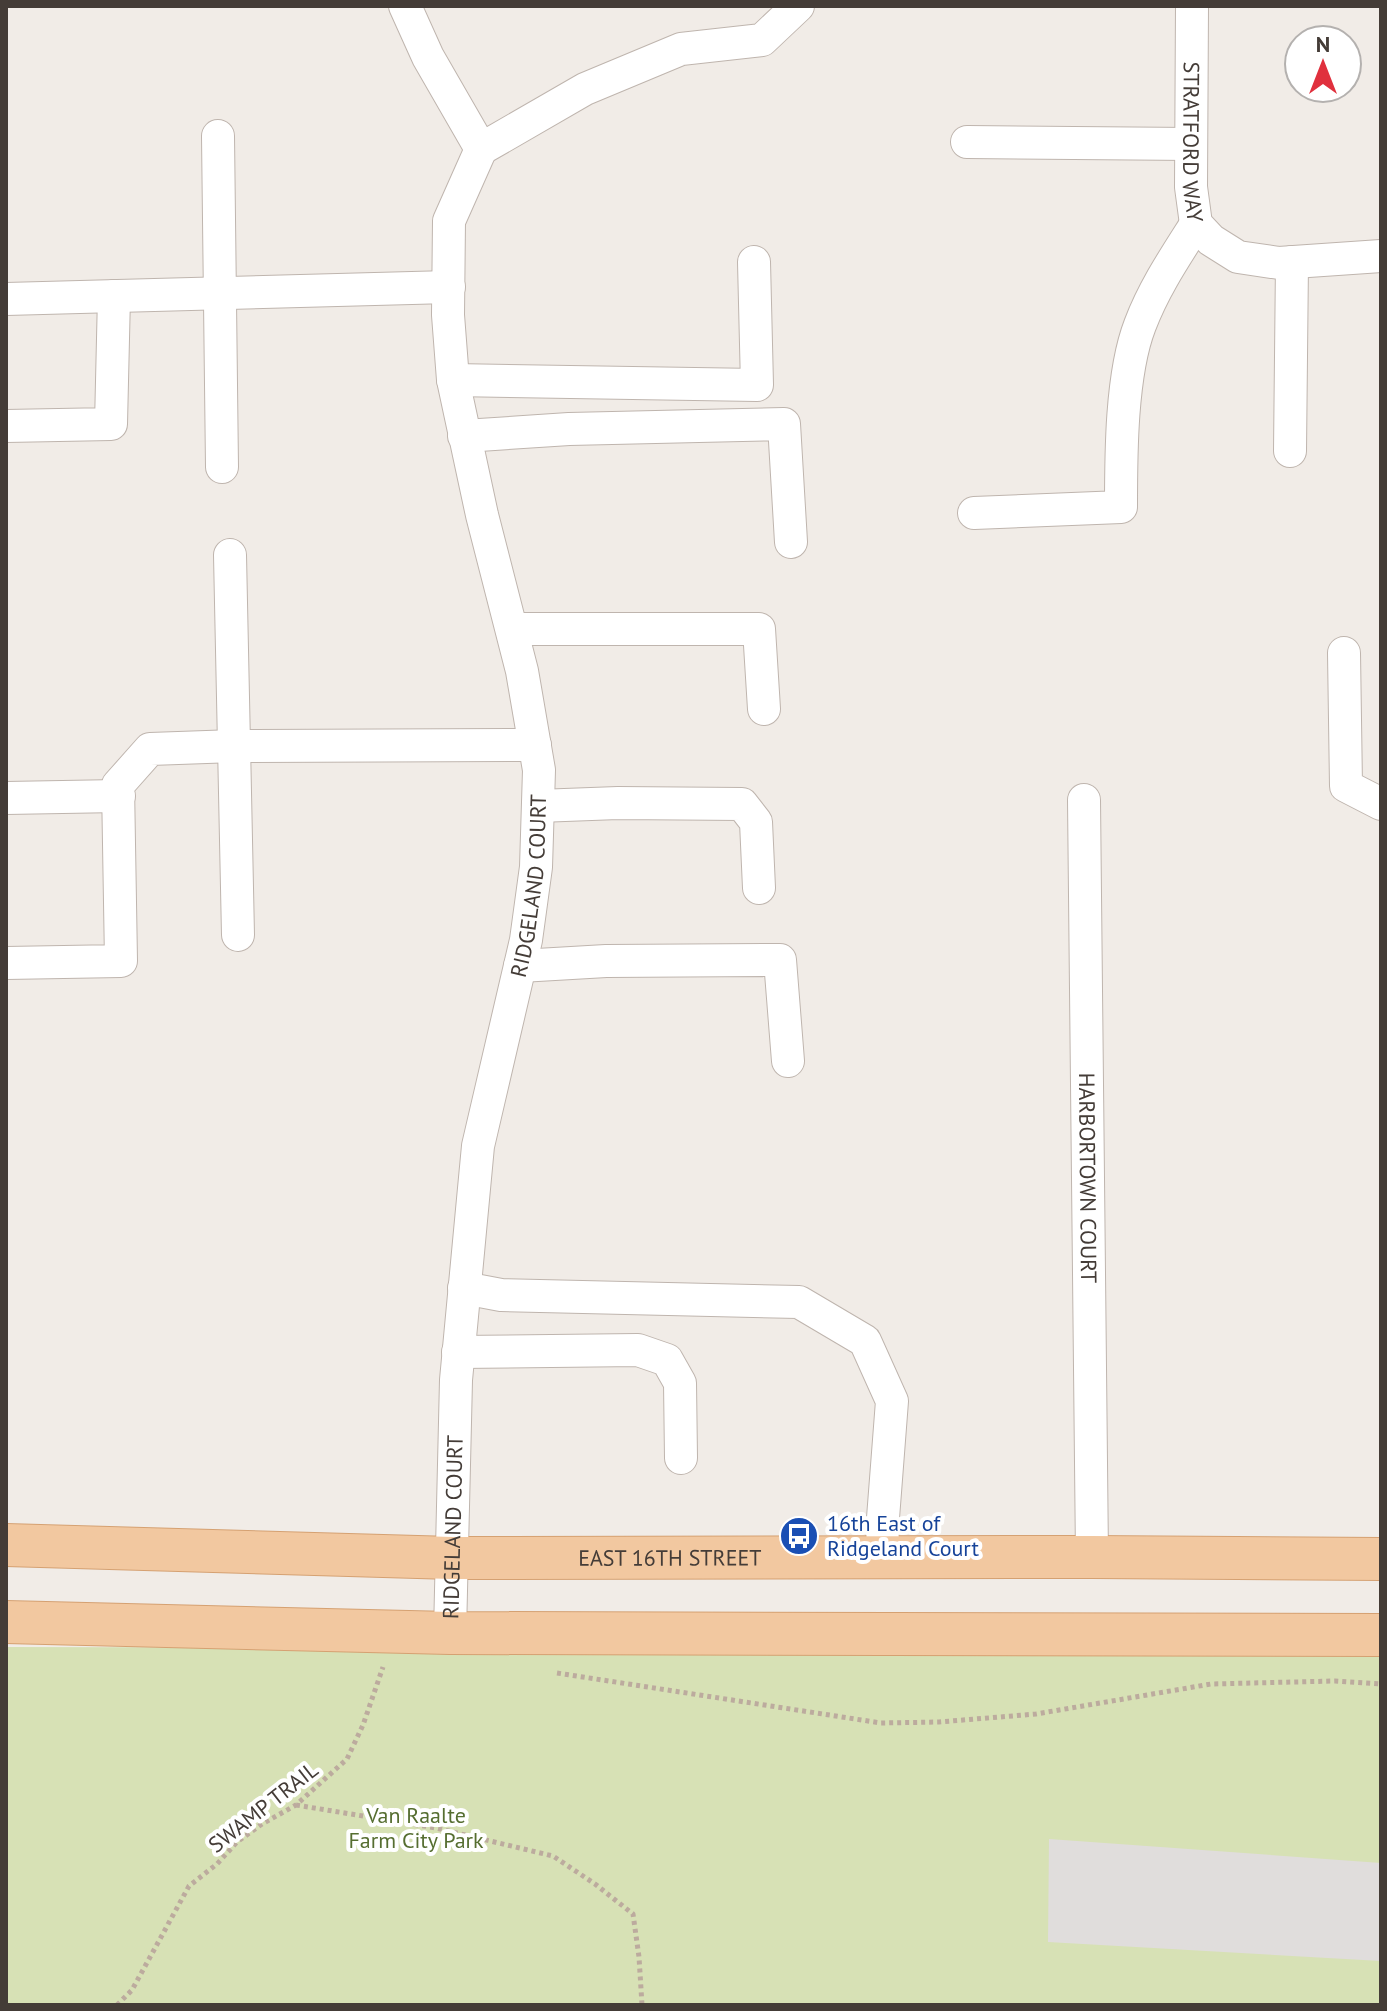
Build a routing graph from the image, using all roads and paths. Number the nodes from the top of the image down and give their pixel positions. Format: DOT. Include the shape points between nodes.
graph roads {
  1 [pos="405,6"];
  2 [pos="798,6"];
  3 [pos="1192,6"];
  4 [pos="218,136"];
  5 [pos="967,142"];
  6 [pos="1191,144"];
  7 [pos="481,149"];
  8 [pos="1196,224"];
  9 [pos="1381,256"];
  10 [pos="754,262"];
  11 [pos="1292,262"];
  12 [pos="449,287"];
  13 [pos="221,292"];
  14 [pos="114,296"];
  15 [pos="6,299"];
  16 [pos="453,380"];
  17 [pos="6,426"];
  18 [pos="464,436"];
  19 [pos="1290,451"];
  20 [pos="222,467"];
  21 [pos="974,513"];
  22 [pos="791,542"];
  23 [pos="230,555"];
  24 [pos="513,629"];
  25 [pos="1344,653"];
  26 [pos="764,709"];
  27 [pos="535,745"];
  28 [pos="235,746"];
  29 [pos="119,796"];
  30 [pos="6,798"];
  31 [pos="1084,800"];
  32 [pos="1381,804"];
  33 [pos="538,806"];
  34 [pos="759,888"];
  35 [pos="238,935"];
  36 [pos="6,963"];
  37 [pos="520,966"];
  38 [pos="788,1061"];
  39 [pos="464,1288"];
  40 [pos="458,1352"];
  41 [pos="681,1458"];
  42 [pos="6,1545"];
  43 [pos="885,1557"];
  44 [pos="1092,1557"];
  45 [pos="452,1558"];
  46 [pos="1381,1559"];
  47 [pos="6,1622"];
  48 [pos="450,1633"];
  49 [pos="1381,1635"];
  50 [pos="369,1662"];
  51 [pos="552,1673"];
  52 [pos="1381,1684"];
  53 [pos="296,1805"];
  54 [pos="117,2005"];
  55 [pos="642,2005"];
  1 -- 7 [label="street"];
  2 -- 7 [label="street" via="762,40 681,49 585,89"];
  3 -- 6 [label="street, STRATFORD WAY"];
  4 -- 13 [label="street"];
  5 -- 6 [label="street"];
  6 -- 8 [label="street, STRATFORD WAY"];
  7 -- 12 [label="street, RIDGELAND COURT" via="449,221"];
  8 -- 11 [label="street, STRATFORD WAY" via="1238,257"];
  8 -- 21 [label="street" via="1161,277 1138,328 1126,389 1121,507"];
  9 -- 11 [label="street, STRATFORD WAY"];
  10 -- 16 [label="street" via="757,385"];
  11 -- 19 [label="street"];
  12 -- 13 [label="street"];
  12 -- 16 [label="street, RIDGELAND COURT"];
  13 -- 14 [label="street"];
  13 -- 20 [label="street"];
  14 -- 15 [label="street"];
  14 -- 17 [label="street" via="111,424"];
  16 -- 18 [label="street, RIDGELAND COURT"];
  18 -- 22 [label="street" via="784,424"];
  18 -- 24 [label="street, RIDGELAND COURT"];
  23 -- 28 [label="street"];
  24 -- 26 [label="street" via="759,629"];
  24 -- 27 [label="street, RIDGELAND COURT"];
  25 -- 32 [label="street" via="1346,786"];
  27 -- 28 [label="street"];
  27 -- 33 [label="street, RIDGELAND COURT"];
  28 -- 29 [label="street" via="150,749 118,785"];
  28 -- 35 [label="street"];
  29 -- 30 [label="street"];
  29 -- 36 [label="street" via="121,961"];
  31 -- 44 [label="street, HARBORTOWN COURT"];
  33 -- 34 [label="street" via="742,804 756,822"];
  33 -- 37 [label="street, RIDGELAND COURT" via="536,867"];
  37 -- 38 [label="street" via="780,960"];
  37 -- 39 [label="street, RIDGELAND COURT" via="478,1146"];
  39 -- 40 [label="street, RIDGELAND COURT"];
  39 -- 43 [label="street" via="501,1295 799,1302 865,1341 892,1401 882,1531"];
  40 -- 41 [label="street" via="638,1350 667,1360 680,1383"];
  40 -- 45 [label="street, RIDGELAND COURT"];
  42 -- 45 [label="main road, EAST 16TH STREET"];
  43 -- 44 [label="main road, EAST 16TH STREET"];
  43 -- 45 [label="main road, EAST 16TH STREET"];
  44 -- 46 [label="main road, EAST 16TH STREET"];
  45 -- 48 [label="street, RIDGELAND COURT"];
  47 -- 48 [label="main road"];
  48 -- 49 [label="main road"];
  50 -- 53 [label="path, SWAMP TRAIL" via="385,1662 347,1759"];
  51 -- 52 [label="path" via="881,1723 1036,1714 1211,1684"];
  53 -- 54 [label="path, SWAMP TRAIL" via="237,1842 189,1886 132,1990"];
  53 -- 55 [label="path" via="436,1828 553,1856 633,1914"];
}
